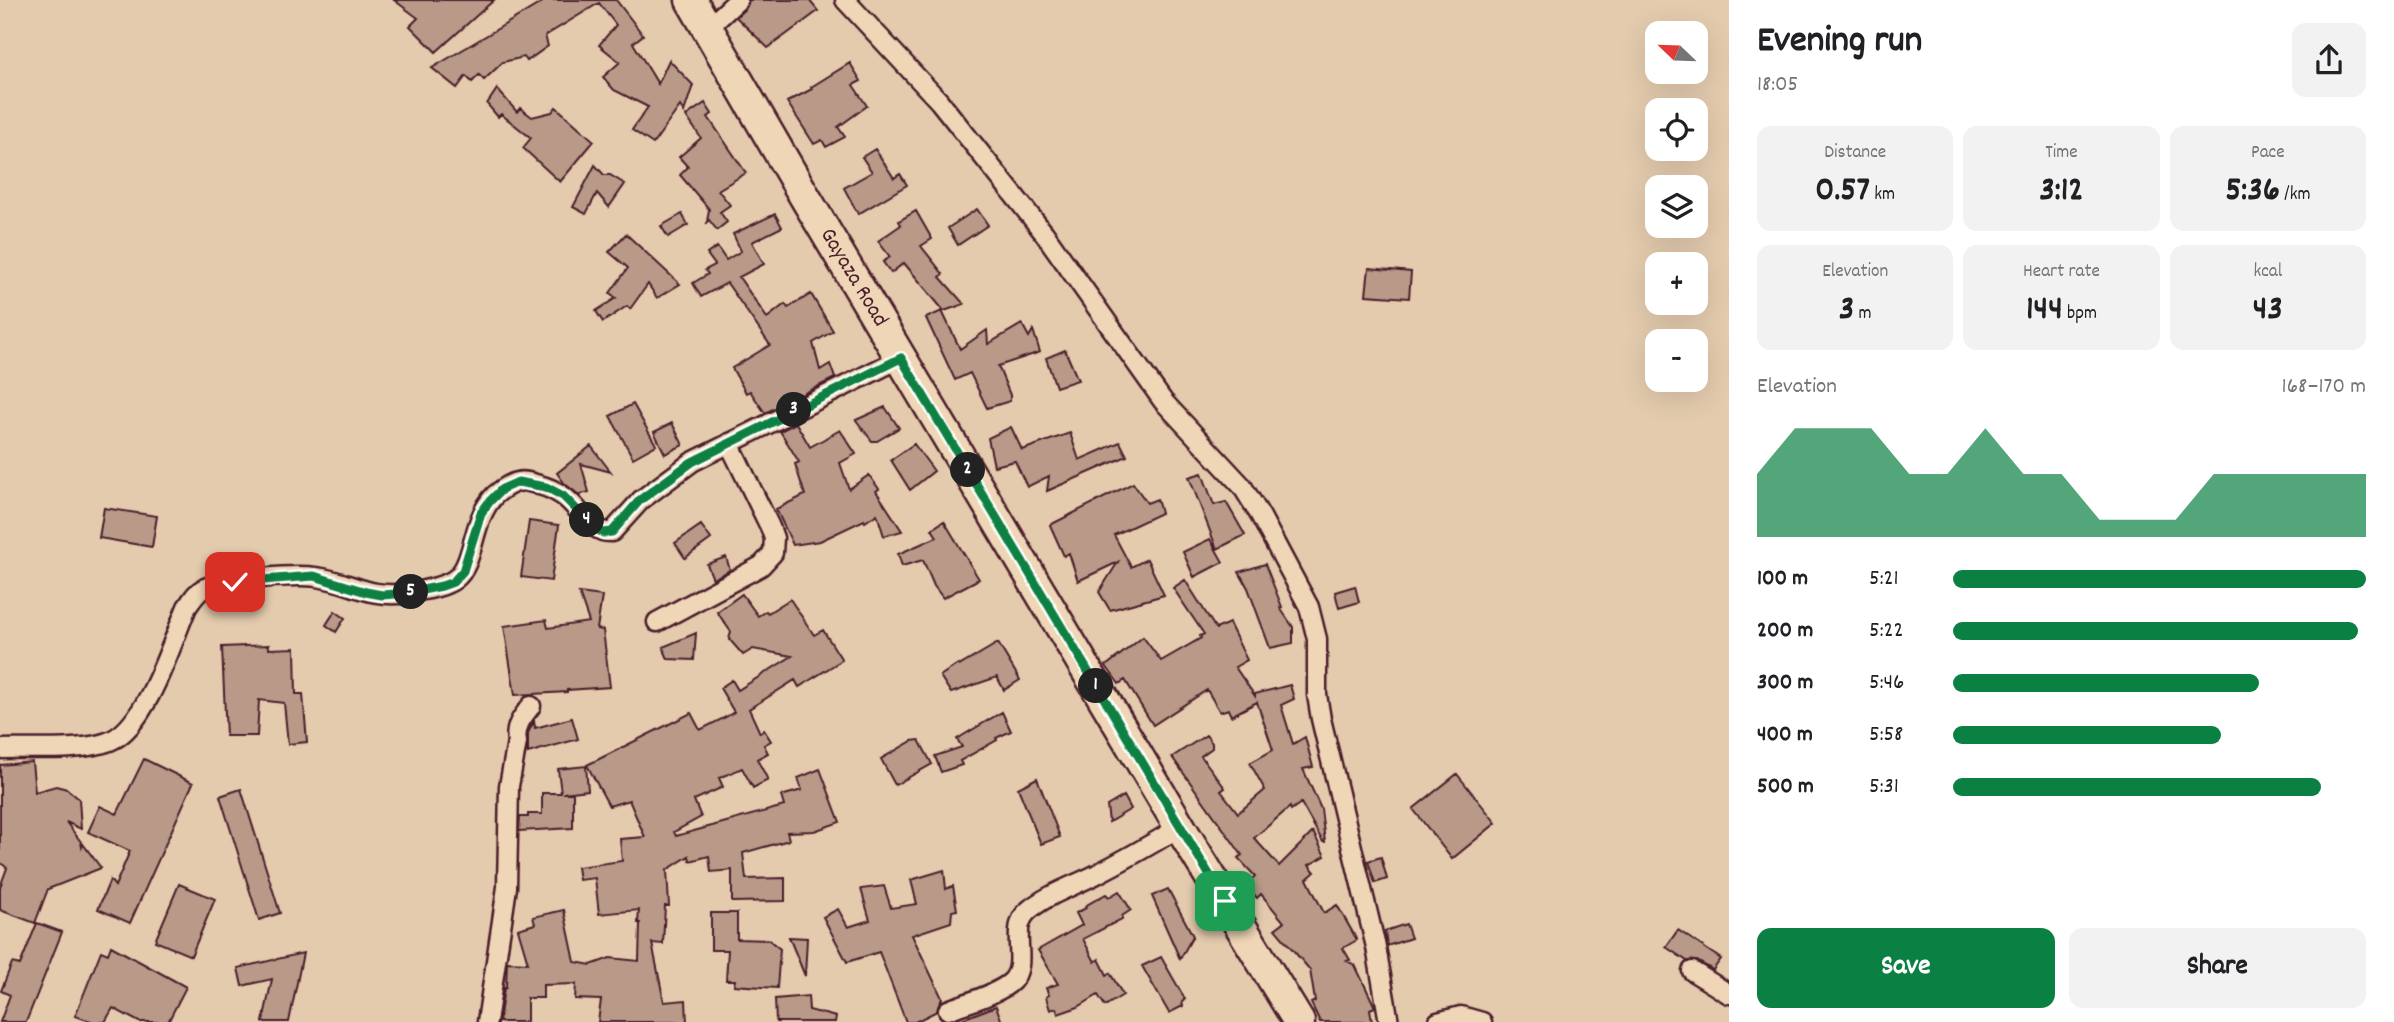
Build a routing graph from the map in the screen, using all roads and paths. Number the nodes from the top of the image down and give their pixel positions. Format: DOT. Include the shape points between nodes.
graph roads {
  1 [pos="691,0"];
  2 [pos="738,0"];
  3 [pos="845,0"];
  4 [pos="708,28"];
  5 [pos="901,358"];
  6 [pos="729,443"];
  7 [pos="657,622"];
  8 [pos="531,706"];
  9 [pos="0,749"];
  10 [pos="1180,827"];
  11 [pos="1692,971"];
  12 [pos="1729,994"];
  13 [pos="948,1010"];
  14 [pos="487,1022"];
  15 [pos="1299,1022"];
  16 [pos="1389,1022"];
  17 [pos="1438,1022"];
  18 [pos="1482,1022"];
  1 -- 4 [label="main road, Gayaza Road"];
  2 -- 4 [label="street"];
  3 -- 16 [label="street" via="939,101 1044,233 1163,401 1242,486 1260,514 1309,607 1317,639 1321,719 1376,947"];
  4 -- 5 [label="main road, Gayaza Road"];
  5 -- 6 [label="street"];
  5 -- 10 [label="main road, Gayaza Road"];
  6 -- 7 [label="street" via="770,527 774,552 761,566"];
  6 -- 9 [label="street" via="692,462 640,500 612,532 595,528 563,496 546,487 518,482 502,489 481,513 463,571 442,586 382,595 314,576 204,588 187,607 146,703 132,724 113,740 93,746"];
  8 -- 14 [label="street" via="519,722 509,786 507,887"];
  10 -- 13 [label="street" via="1026,912 1019,929 1020,960 1013,980"];
  10 -- 15 [label="main road, Gayaza Road"];
  11 -- 12 [label="street"];
  17 -- 18 [label="street" via="1461,1016"];
}
